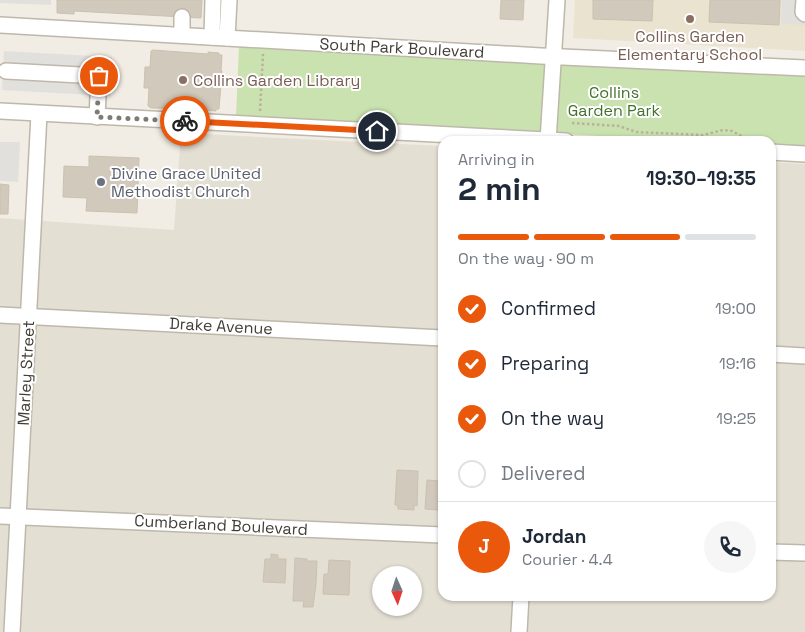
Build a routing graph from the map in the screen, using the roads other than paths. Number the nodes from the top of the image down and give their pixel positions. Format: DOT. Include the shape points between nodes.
graph roads {
  1 [pos="213,0"];
  2 [pos="229,0"];
  3 [pos="557,0"];
  4 [pos="804,0"];
  5 [pos="805,14"];
  6 [pos="182,17"];
  7 [pos="0,25"];
  8 [pos="182,35"];
  9 [pos="219,37"];
  10 [pos="554,57"];
  11 [pos="805,68"];
  12 [pos="6,71"];
  13 [pos="0,111"];
  14 [pos="40,114"];
  15 [pos="97,117"];
  16 [pos="454,136"];
  17 [pos="548,136"];
  18 [pos="776,148"];
  19 [pos="805,154"];
  20 [pos="0,315"];
  21 [pos="29,316"];
  22 [pos="438,338"];
  23 [pos="776,354"];
  24 [pos="805,356"];
  25 [pos="0,516"];
  26 [pos="19,516"];
  27 [pos="438,535"];
  28 [pos="776,552"];
  29 [pos="805,553"];
  30 [pos="521,601"];
  31 [pos="12,632"];
  32 [pos="519,632"];
  1 -- 9 [label="street"];
  2 -- 9 [label="street"];
  3 -- 10 [label="street"];
  4 -- 5 [label="street"];
  6 -- 8 [label="street"];
  7 -- 8 [label="street, South Park Boulevard"];
  8 -- 9 [label="street, South Park Boulevard"];
  9 -- 10 [label="street, South Park Boulevard"];
  10 -- 11 [label="street, South Park Boulevard"];
  10 -- 17 [label="street"];
  12 -- 15 [label="street" via="99,76"];
  13 -- 14 [label="street"];
  14 -- 15 [label="street"];
  14 -- 21 [label="street, Marley Street"];
  15 -- 16 [label="street"];
  18 -- 19 [label="street"];
  20 -- 21 [label="street, Drake Avenue"];
  21 -- 22 [label="street, Drake Avenue"];
  21 -- 26 [label="street, Marley Street"];
  23 -- 24 [label="street"];
  25 -- 26 [label="street, Cumberland Boulevard"];
  26 -- 27 [label="street, Cumberland Boulevard"];
  26 -- 31 [label="street, Marley Street"];
  28 -- 29 [label="street"];
  30 -- 32 [label="street"];
}
